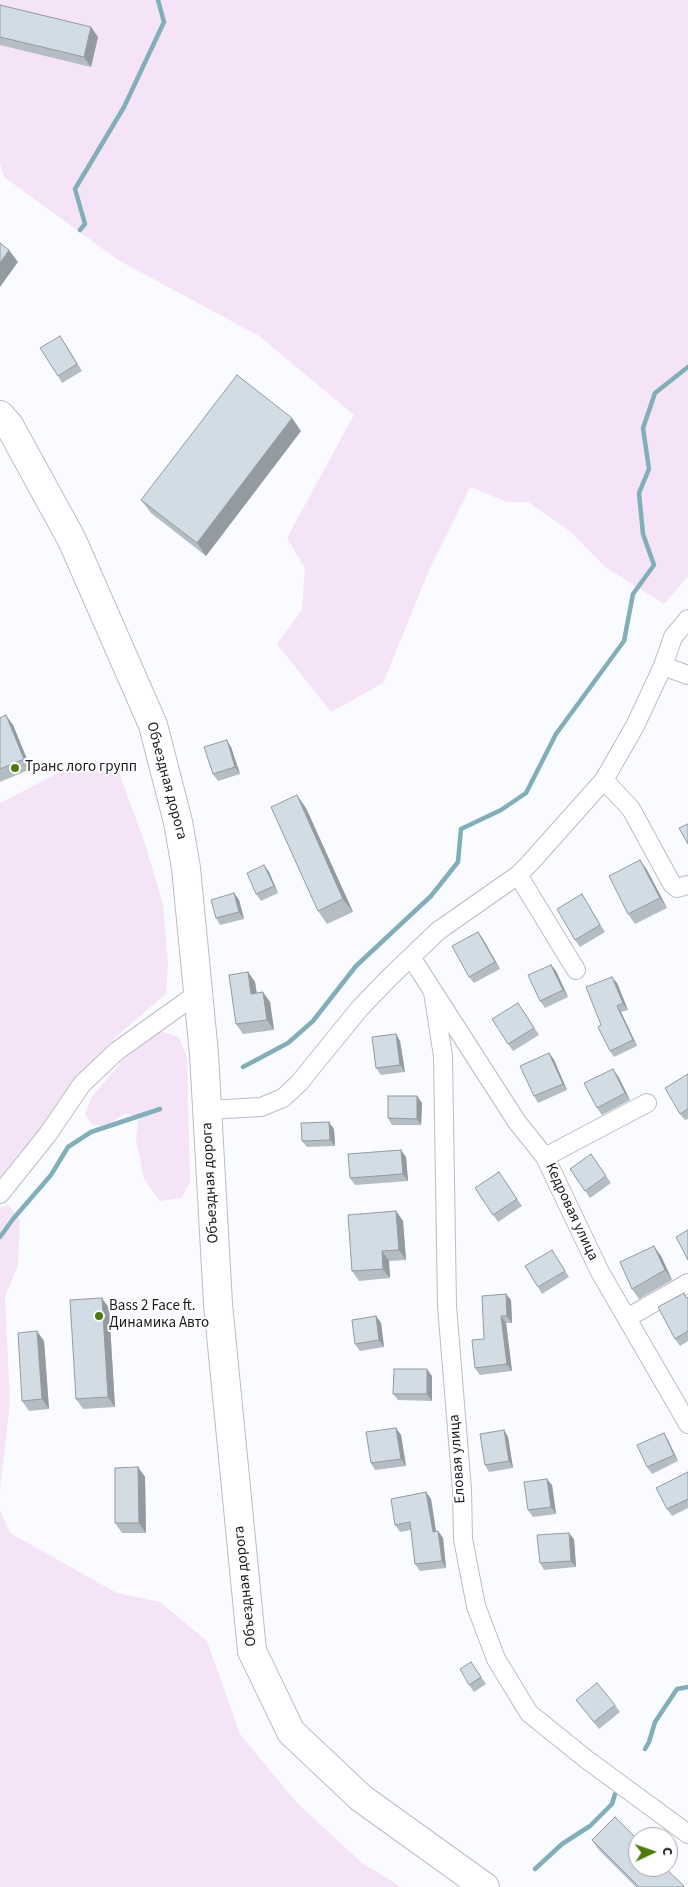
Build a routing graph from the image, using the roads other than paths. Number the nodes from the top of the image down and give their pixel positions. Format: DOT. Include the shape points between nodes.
graph roads {
  1 [pos="0,415"];
  2 [pos="688,619"];
  3 [pos="664,666"];
  4 [pos="688,675"];
  5 [pos="604,780"];
  6 [pos="518,876"];
  7 [pos="688,886"];
  8 [pos="411,957"];
  9 [pos="576,970"];
  10 [pos="433,992"];
  11 [pos="198,993"];
  12 [pos="647,1103"];
  13 [pos="207,1110"];
  14 [pos="546,1157"];
  15 [pos="0,1194"];
  16 [pos="688,1283"];
  17 [pos="627,1318"];
  18 [pos="688,1424"];
  19 [pos="688,1834"];
  20 [pos="485,1887"];
  1 -- 11 [label="main road, Объездная дорога" via="9,425 72,540 153,725 178,822 186,868"];
  2 -- 3 [label="street" via="673,637"];
  3 -- 4 [label="street"];
  3 -- 5 [label="street"];
  5 -- 6 [label="street"];
  5 -- 7 [label="street" via="632,809 672,884 677,888"];
  6 -- 8 [label="street" via="438,931"];
  6 -- 9 [label="street"];
  8 -- 10 [label="street, Кедровая улица"];
  8 -- 13 [label="street" via="360,1008 283,1098 261,1107"];
  10 -- 14 [label="street, Кедровая улица" via="517,1122"];
  10 -- 19 [label="street, Еловая улица" via="443,1056 447,1306 462,1490 462,1539 476,1606 496,1659 529,1713"];
  11 -- 13 [label="main road, Объездная дорога"];
  11 -- 15 [label="street" via="116,1051 82,1084 48,1134"];
  12 -- 14 [label="street"];
  13 -- 20 [label="main road, Объездная дорога" via="218,1304 252,1651 291,1732 361,1798"];
  14 -- 17 [label="street, Кедровая улица" via="600,1272"];
  16 -- 17 [label="street"];
  17 -- 18 [label="street, Кедровая улица"];
}
